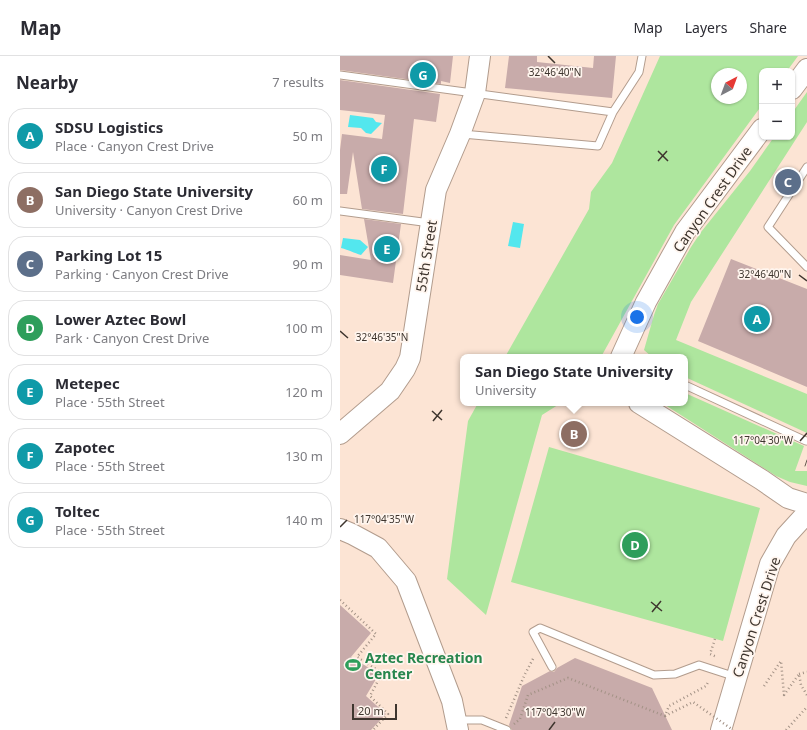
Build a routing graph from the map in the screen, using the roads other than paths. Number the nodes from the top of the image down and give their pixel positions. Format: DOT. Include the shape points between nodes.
graph roads {
  1 [pos="480,56"];
  2 [pos="642,56"];
  3 [pos="807,69"];
  4 [pos="340,75"];
  5 [pos="795,85"];
  6 [pos="475,93"];
  7 [pos="613,112"];
  8 [pos="759,133"];
  9 [pos="460,134"];
  10 [pos="807,167"];
  11 [pos="340,211"];
  12 [pos="430,223"];
  13 [pos="807,267"];
  14 [pos="625,353"];
  15 [pos="688,386"];
  16 [pos="644,406"];
  17 [pos="340,434"];
  18 [pos="806,441"];
  19 [pos="807,504"];
  20 [pos="807,513"];
  21 [pos="340,529"];
  22 [pos="552,667"];
  23 [pos="736,677"];
  24 [pos="458,725"];
  25 [pos="509,728"];
  26 [pos="721,730"];
  1 -- 6 [label="street, 55th Street"];
  2 -- 7 [label="lane" via="639,72"];
  3 -- 5 [label="street"];
  4 -- 6 [label="lane"];
  6 -- 7 [label="lane"];
  6 -- 9 [label="street, 55th Street"];
  7 -- 9 [label="lane" via="598,146"];
  8 -- 14 [label="street, Canyon Crest Drive" via="685,232 646,302"];
  9 -- 12 [label="street, 55th Street" via="436,190"];
  10 -- 13 [label="lane" via="768,227"];
  11 -- 12 [label="lane"];
  12 -- 17 [label="street, 55th Street" via="410,358 390,391"];
  15 -- 18 [label="lane"];
  16 -- 19 [label="street" via="788,498"];
  20 -- 23 [label="street, Canyon Crest Drive" via="786,536 770,564"];
  21 -- 24 [label="street" via="378,548 406,581"];
  22 -- 23 [label="lane" via="533,632 540,628 654,675 675,674 699,665"];
  23 -- 26 [label="street, Canyon Crest Drive"];
  24 -- 25 [label="lane" via="482,720"];
}
